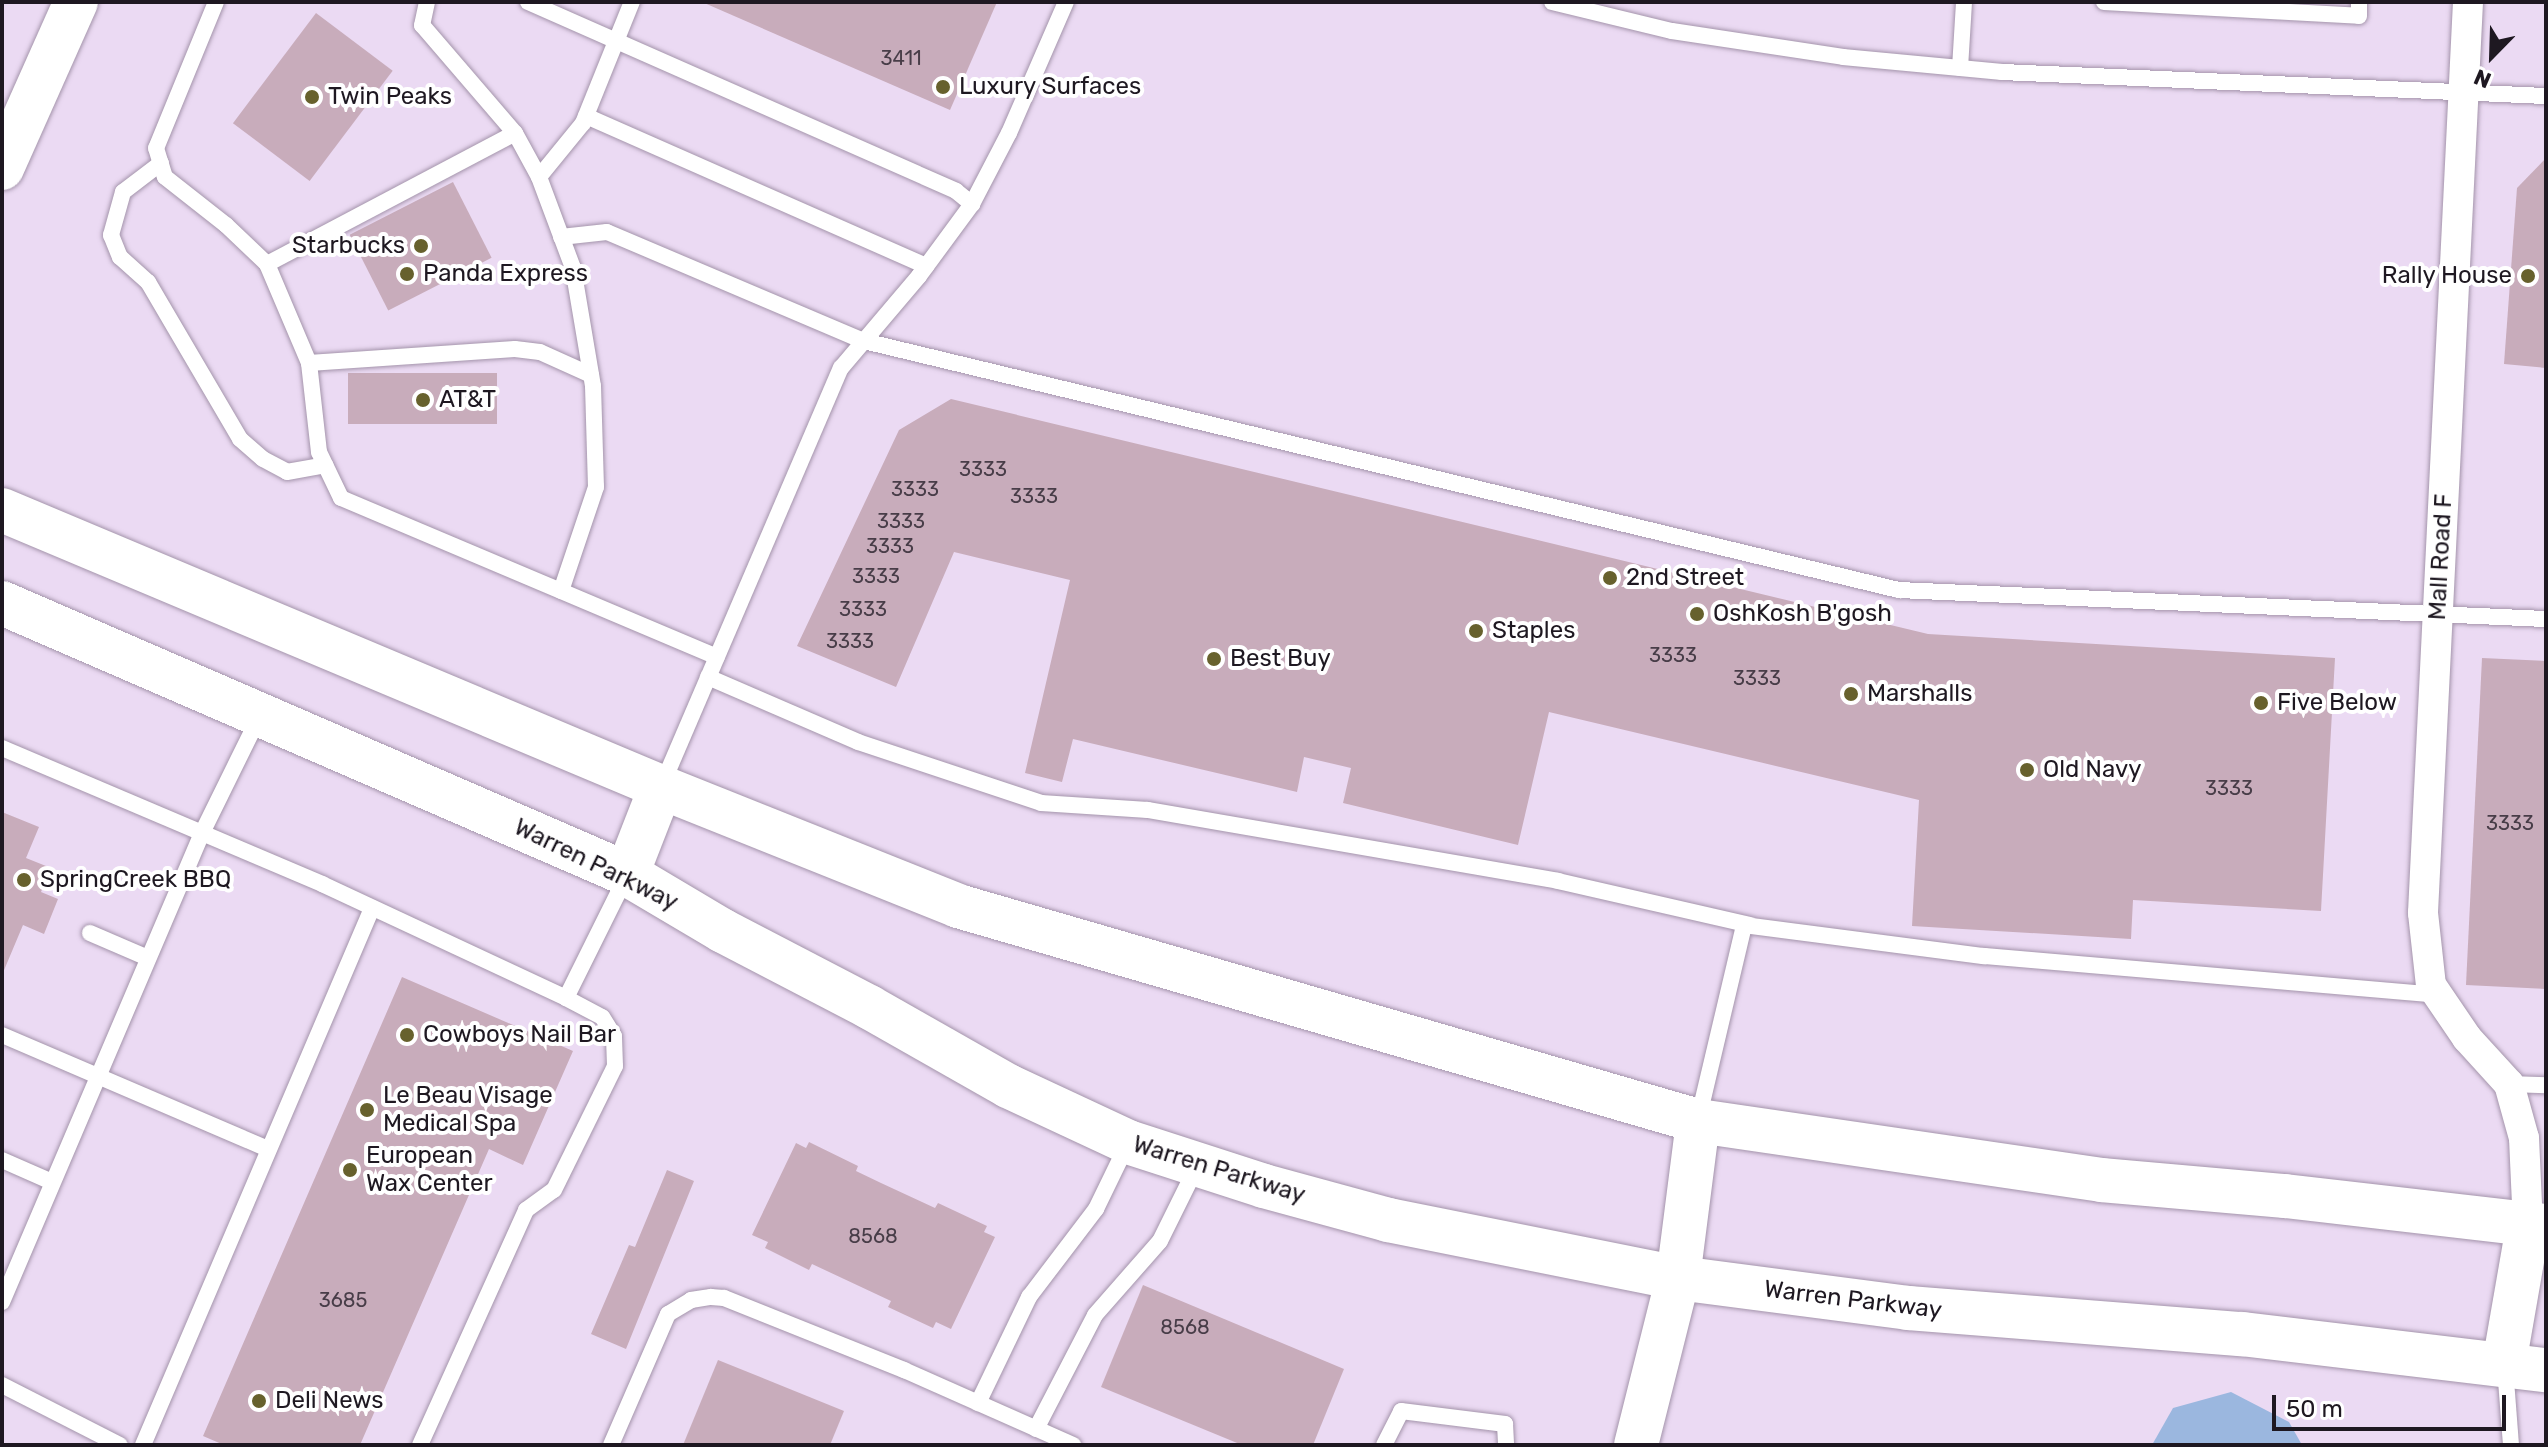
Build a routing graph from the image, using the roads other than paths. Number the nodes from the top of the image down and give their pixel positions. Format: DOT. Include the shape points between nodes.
graph roads {
  1 [pos="76,2"];
  2 [pos="216,2"];
  3 [pos="427,2"];
  4 [pos="528,2"];
  5 [pos="632,2"];
  6 [pos="1066,2"];
  7 [pos="1552,2"];
  8 [pos="1964,2"];
  9 [pos="2104,2"];
  10 [pos="2359,2"];
  11 [pos="2468,2"];
  12 [pos="615,40"];
  13 [pos="1960,68"];
  14 [pos="2465,92"];
  15 [pos="2546,96"];
  16 [pos="586,116"];
  17 [pos="515,133"];
  18 [pos="161,163"];
  19 [pos="2,168"];
  20 [pos="539,177"];
  21 [pos="972,204"];
  22 [pos="561,237"];
  23 [pos="267,264"];
  24 [pos="926,266"];
  25 [pos="864,341"];
  26 [pos="309,363"];
  27 [pos="591,375"];
  28 [pos="325,465"];
  29 [pos="2,510"];
  30 [pos="561,591"];
  31 [pos="2,603"];
  32 [pos="2438,613"];
  33 [pos="2546,619"];
  34 [pos="717,657"];
  35 [pos="708,677"];
  36 [pos="261,714"];
  37 [pos="2,748"];
  38 [pos="661,787"];
  39 [pos="202,833"];
  40 [pos="627,874"];
  41 [pos="372,908"];
  42 [pos="1750,925"];
  43 [pos="90,933"];
  44 [pos="148,958"];
  45 [pos="2438,995"];
  46 [pos="566,998"];
  47 [pos="2,1035"];
  48 [pos="98,1075"];
  49 [pos="2509,1084"];
  50 [pos="2546,1085"];
  51 [pos="1698,1121"];
  52 [pos="1128,1142"];
  53 [pos="268,1149"];
  54 [pos="2,1160"];
  55 [pos="1198,1164"];
  56 [pos="52,1182"];
  57 [pos="2537,1226"];
  58 [pos="1678,1278"];
  59 [pos="2,1302"];
  60 [pos="2525,1367"];
  61 [pos="2,1385"];
  62 [pos="978,1403"];
  63 [pos="1036,1429"];
  64 [pos="120,1445"];
  65 [pos="143,1445"];
  66 [pos="420,1445"];
  67 [pos="611,1445"];
  68 [pos="1073,1445"];
  69 [pos="1384,1445"];
  70 [pos="1506,1445"];
  71 [pos="1636,1445"];
  72 [pos="2511,1445"];
  1 -- 19 [label="main road"];
  2 -- 18 [label="lane" via="156,148"];
  3 -- 17 [label="lane" via="422,25"];
  4 -- 12 [label="lane"];
  5 -- 12 [label="lane"];
  6 -- 21 [label="lane"];
  7 -- 13 [label="lane" via="1672,31"];
  8 -- 13 [label="lane"];
  9 -- 10 [label="lane" via="2359,16"];
  11 -- 14 [label="street, Mall Road F"];
  12 -- 16 [label="lane"];
  12 -- 21 [label="lane" via="956,191"];
  13 -- 14 [label="lane"];
  14 -- 15 [label="lane"];
  14 -- 32 [label="street, Mall Road F"];
  16 -- 20 [label="lane"];
  16 -- 24 [label="lane"];
  17 -- 20 [label="lane"];
  17 -- 23 [label="lane"];
  18 -- 23 [label="lane" via="165,177"];
  18 -- 28 [label="lane" via="123,192 111,235 120,257 148,282 240,439 287,472"];
  20 -- 22 [label="lane"];
  21 -- 24 [label="lane"];
  22 -- 25 [label="lane" via="607,232"];
  22 -- 27 [label="lane" via="573,268"];
  23 -- 26 [label="lane"];
  24 -- 25 [label="lane"];
  25 -- 32 [label="lane" via="1899,590"];
  25 -- 34 [label="lane" via="841,368"];
  26 -- 27 [label="lane" via="515,349 540,352"];
  26 -- 28 [label="lane"];
  27 -- 30 [label="lane" via="596,487"];
  28 -- 30 [label="lane" via="341,498"];
  29 -- 38 [label="main road"];
  30 -- 34 [label="lane"];
  31 -- 36 [label="main road, Warren Parkway"];
  32 -- 33 [label="lane"];
  32 -- 45 [label="street, Mall Road F" via="2423,913 2431,985"];
  34 -- 35 [label="lane"];
  35 -- 38 [label="lane"];
  35 -- 42 [label="lane" via="858,742 1041,803 1148,810 1558,881"];
  36 -- 39 [label="lane"];
  36 -- 40 [label="main road, Warren Parkway"];
  37 -- 39 [label="lane"];
  38 -- 40 [label="main road"];
  38 -- 51 [label="main road" via="958,906"];
  39 -- 41 [label="lane"];
  39 -- 44 [label="lane"];
  40 -- 46 [label="lane"];
  40 -- 52 [label="main road, Warren Parkway" via="1008,1086"];
  41 -- 46 [label="lane"];
  41 -- 53 [label="lane"];
  42 -- 45 [label="lane" via="1984,956"];
  42 -- 51 [label="lane" via="1744,925"];
  43 -- 44 [label="lane"];
  44 -- 48 [label="lane"];
  45 -- 49 [label="street, Mall Road F" via="2467,1038"];
  46 -- 66 [label="lane" via="602,1017 614,1036 615,1066 554,1190 526,1210"];
  47 -- 48 [label="lane"];
  48 -- 53 [label="lane"];
  48 -- 56 [label="lane"];
  49 -- 50 [label="lane"];
  49 -- 57 [label="street" via="2524,1138"];
  51 -- 57 [label="main road" via="2101,1180"];
  51 -- 58 [label="main road"];
  52 -- 55 [label="main road, Warren Parkway"];
  52 -- 62 [label="lane" via="1096,1209 1029,1297"];
  53 -- 65 [label="lane"];
  54 -- 56 [label="lane"];
  55 -- 58 [label="main road, Warren Parkway" via="1388,1220"];
  55 -- 63 [label="lane" via="1160,1241 1095,1315"];
  56 -- 59 [label="lane"];
  57 -- 60 [label="main road"];
  58 -- 60 [label="main road, Warren Parkway" via="1890,1306 2242,1334"];
  58 -- 71 [label="main road"];
  60 -- 72 [label="lane"];
  61 -- 64 [label="lane"];
  62 -- 63 [label="lane"];
  62 -- 67 [label="lane" via="724,1298 704,1297 668,1314"];
  63 -- 68 [label="lane"];
  69 -- 70 [label="lane" via="1401,1411 1505,1424"];
}
